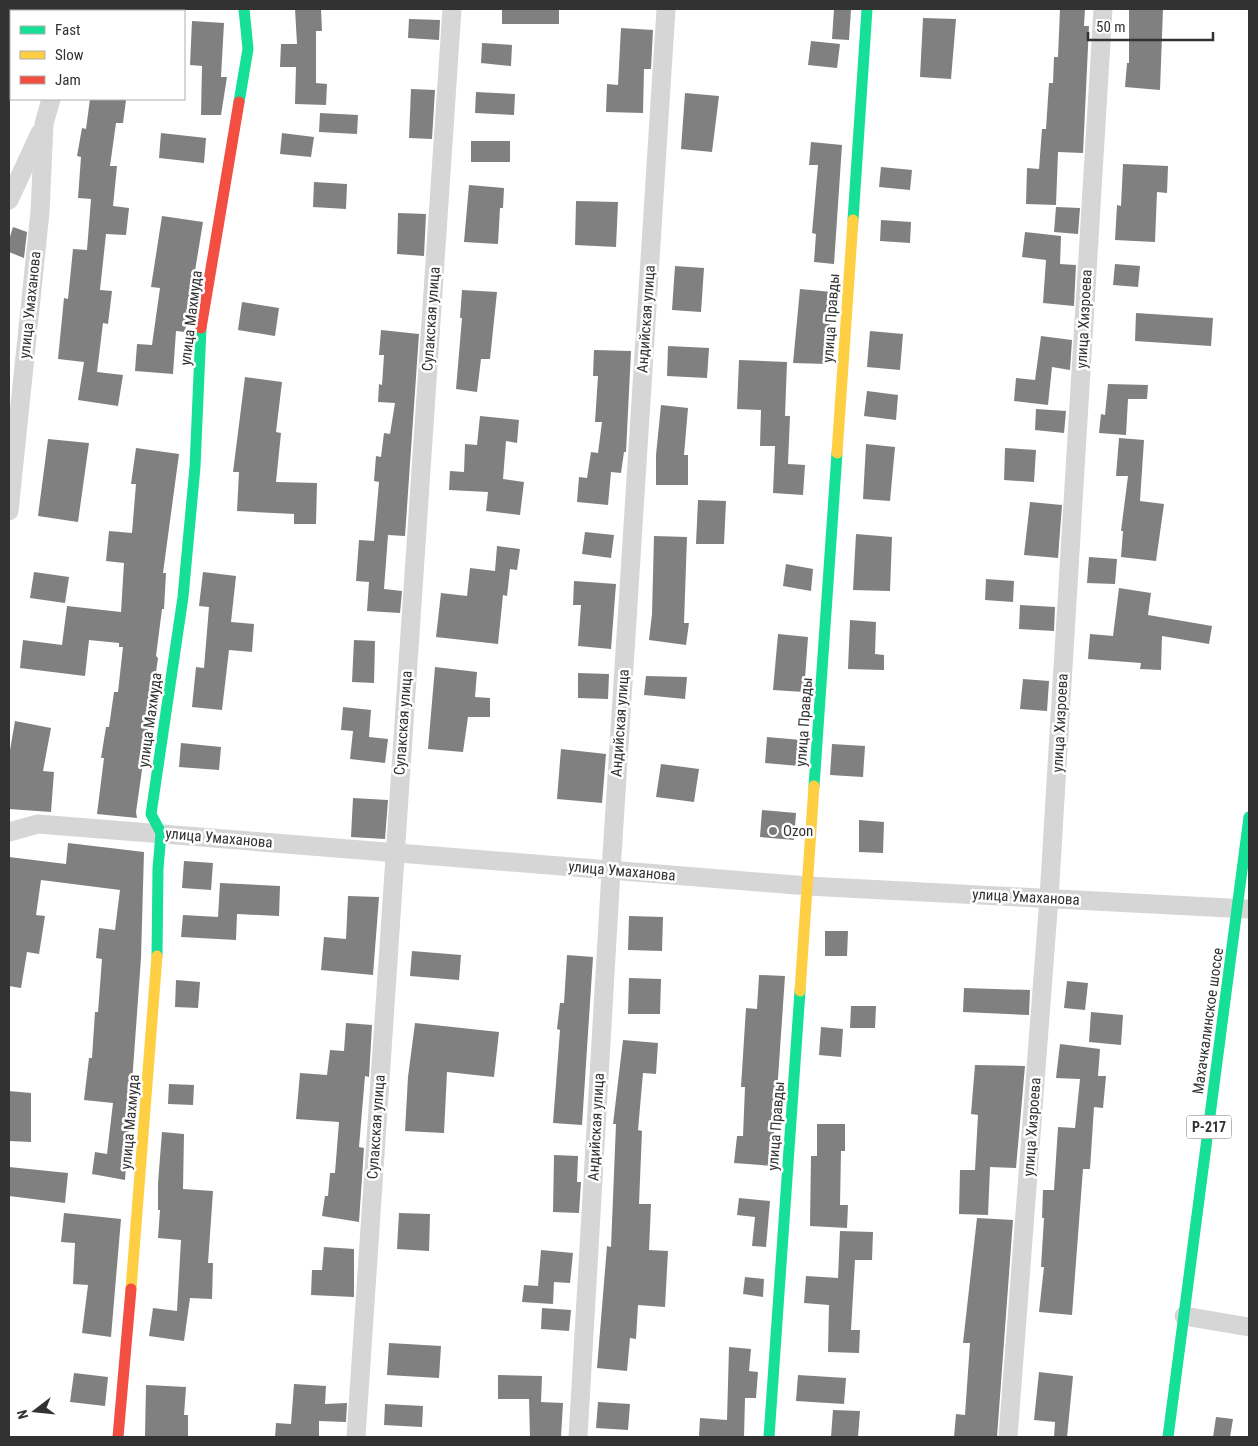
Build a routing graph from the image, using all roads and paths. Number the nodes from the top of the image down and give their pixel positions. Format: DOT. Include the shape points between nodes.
graph roads {
  1 [pos="244,9"];
  2 [pos="452,9"];
  3 [pos="666,9"];
  4 [pos="867,9"];
  5 [pos="1103,9"];
  6 [pos="51,100"];
  7 [pos="44,124"];
  8 [pos="9,200"];
  9 [pos="9,511"];
  10 [pos="1249,817"];
  11 [pos="9,832"];
  12 [pos="161,834"];
  13 [pos="394,852"];
  14 [pos="610,871"];
  15 [pos="808,886"];
  16 [pos="1049,898"];
  17 [pos="1244,909"];
  18 [pos="1184,1316"];
  19 [pos="1249,1327"];
  20 [pos="118,1437"];
  21 [pos="356,1437"];
  22 [pos="578,1437"];
  23 [pos="769,1437"];
  24 [pos="1008,1437"];
  25 [pos="1168,1437"];
  1 -- 12 [label="main road, улица Махмуда" via="248,49 200,337 195,466 183,597 152,814"];
  2 -- 13 [label="street, Сулакская улица"];
  3 -- 14 [label="street, Андийская улица"];
  4 -- 15 [label="main road, улица Правды"];
  5 -- 16 [label="street, улица Хизроева"];
  6 -- 7 [label="street, улица Умаханова"];
  7 -- 8 [label="street"];
  7 -- 9 [label="street, улица Умаханова" via="40,212"];
  10 -- 17 [label="main road, Махачкалинское шоссе / Р-217"];
  11 -- 12 [label="street, улица Умаханова" via="38,824"];
  12 -- 13 [label="street, улица Умаханова"];
  12 -- 20 [label="main road, улица Махмуда" via="157,959 146,1117"];
  13 -- 14 [label="street, улица Умаханова"];
  13 -- 21 [label="street, Сулакская улица"];
  14 -- 15 [label="street, улица Умаханова"];
  14 -- 22 [label="street, Андийская улица"];
  15 -- 16 [label="street, улица Умаханова"];
  15 -- 23 [label="main road, улица Правды"];
  16 -- 17 [label="street, улица Умаханова"];
  16 -- 24 [label="street, улица Хизроева"];
  17 -- 18 [label="main road, Махачкалинское шоссе / Р-217"];
  18 -- 19 [label="street"];
  18 -- 25 [label="main road, Махачкалинское шоссе / Р-217"];
}
